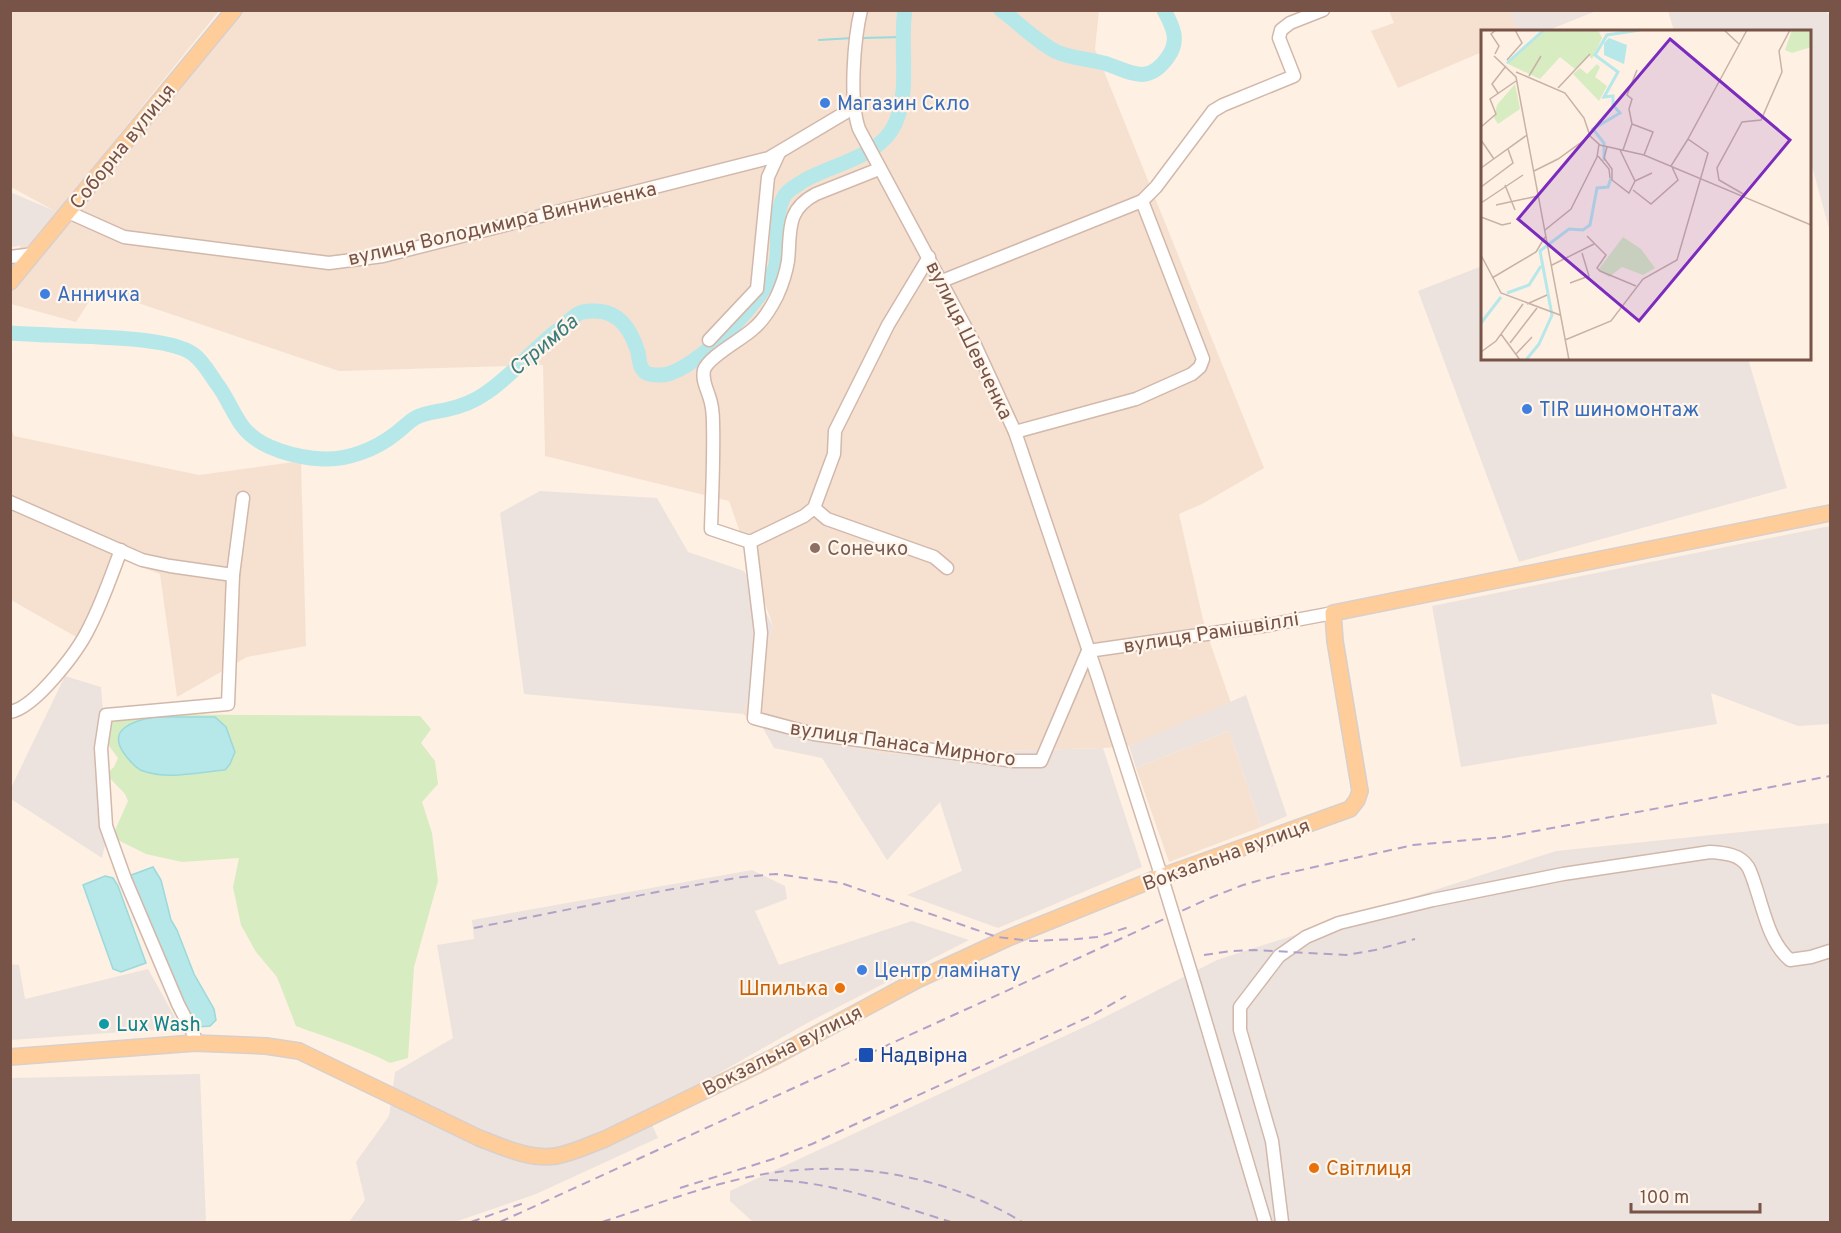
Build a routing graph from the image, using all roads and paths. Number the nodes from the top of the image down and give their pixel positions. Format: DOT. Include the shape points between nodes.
graph roads {
  1 [pos="234,10"];
  2 [pos="1323,10"];
  3 [pos="859,11"];
  4 [pos="853,108"];
  5 [pos="779,153"];
  6 [pos="878,165"];
  7 [pos="1142,201"];
  8 [pos="68,213"];
  9 [pos="34,254"];
  10 [pos="10,257"];
  11 [pos="929,257"];
  12 [pos="942,280"];
  13 [pos="10,282"];
  14 [pos="709,340"];
  15 [pos="1015,432"];
  16 [pos="243,498"];
  17 [pos="10,502"];
  18 [pos="814,508"];
  19 [pos="1830,513"];
  20 [pos="750,542"];
  21 [pos="122,550"];
  22 [pos="947,568"];
  23 [pos="232,575"];
  24 [pos="1333,613"];
  25 [pos="1088,651"];
  26 [pos="10,712"];
  27 [pos="1830,951"];
  28 [pos="195,1043"];
  29 [pos="10,1057"];
  30 [pos="1265,1222"];
  31 [pos="1282,1222"];
  1 -- 8 [label="main road, Соборна вулиця"];
  2 -- 7 [label="street" via="1281,30 1279,38 1294,76 1213,111"];
  3 -- 4 [label="street, вулиця Шевченка"];
  4 -- 5 [label="street, вулиця Володимира Винниченка"];
  4 -- 6 [label="street, вулиця Шевченка"];
  5 -- 8 [label="street, вулиця Володимира Винниченка" via="383,256 329,263 124,237"];
  5 -- 14 [label="street" via="768,177 757,289"];
  6 -- 11 [label="street, вулиця Шевченка"];
  6 -- 20 [label="street" via="807,198 800,206 790,225 783,280 769,310 755,328 707,362 703,372 713,422 711,529"];
  7 -- 12 [label="street"];
  7 -- 15 [label="street" via="1203,359 1200,367 1136,399"];
  8 -- 9 [label="main road, Соборна вулиця"];
  9 -- 10 [label="street"];
  9 -- 13 [label="main road, Соборна вулиця"];
  11 -- 12 [label="street, вулиця Шевченка"];
  11 -- 18 [label="street" via="888,325 835,431 834,454"];
  12 -- 15 [label="street, вулиця Шевченка"];
  15 -- 25 [label="street, вулиця Шевченка"];
  16 -- 23 [label="street"];
  17 -- 21 [label="street"];
  18 -- 20 [label="street"];
  18 -- 22 [label="street" via="827,519 934,557"];
  19 -- 24 [label="main road"];
  20 -- 25 [label="street, вулиця Панаса Мирного" via="761,633 754,718 814,734 1014,761 1041,761"];
  21 -- 23 [label="street" via="142,560"];
  21 -- 26 [label="street" via="81,642 41,692 24,707"];
  23 -- 28 [label="street" via="228,704 106,715 101,748 106,826"];
  24 -- 25 [label="street, вулиця Рамішвіллі"];
  24 -- 28 [label="main road, Вокзальна вулиця" via="1360,790 1350,809 1026,930 917,980 772,1058 577,1150 534,1156 510,1150 298,1051"];
  25 -- 30 [label="street, вулиця Шевченка, bridge"];
  27 -- 31 [label="street" via="1790,960 1774,940 1748,867 1727,853 1710,852 1563,874 1433,900 1340,923 1306,937 1279,956 1240,1006 1240,1030 1272,1141"];
  28 -- 29 [label="main road, Вокзальна вулиця"];
}
